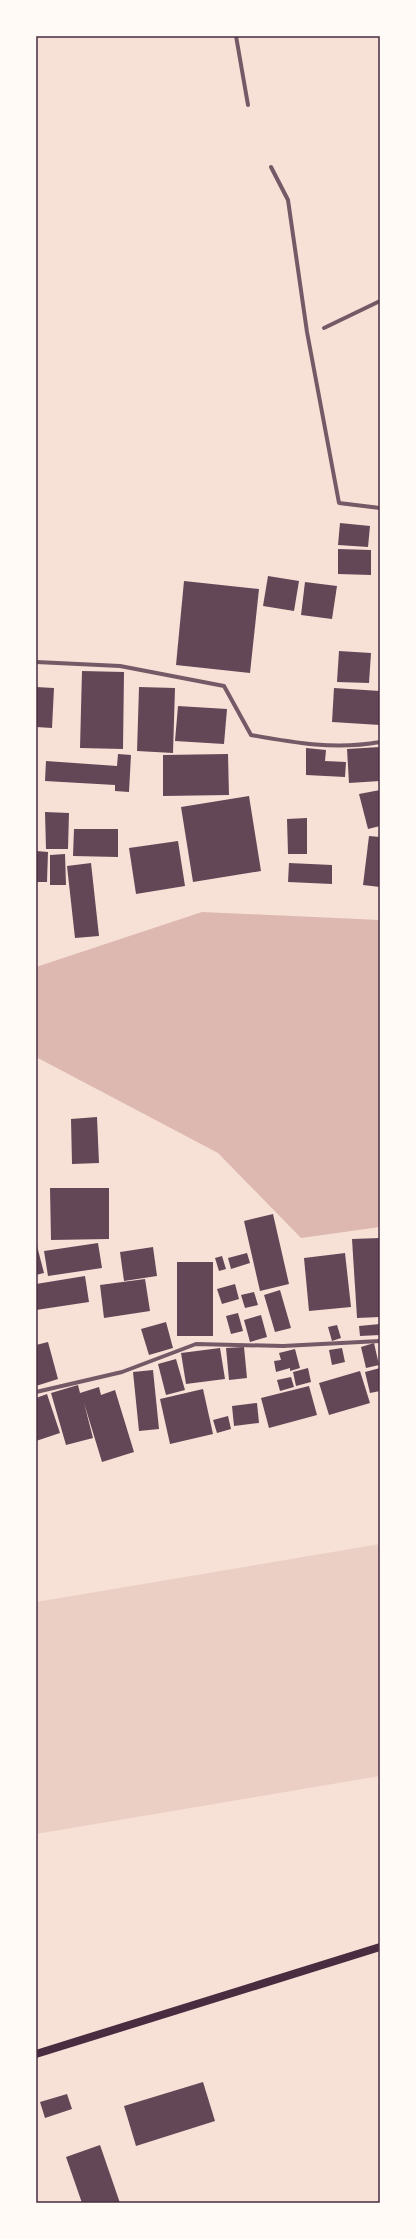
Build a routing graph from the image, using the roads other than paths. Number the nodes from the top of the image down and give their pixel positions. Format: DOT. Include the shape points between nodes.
graph roads {
  1 [pos="236,36"];
  2 [pos="248,105"];
  3 [pos="271,167"];
  4 [pos="380,301"];
  5 [pos="324,328"];
  6 [pos="380,508"];
  7 [pos="36,662"];
  8 [pos="380,742"];
  9 [pos="380,1341"];
  10 [pos="36,1392"];
  11 [pos="380,1948"];
  12 [pos="36,2054"];
  1 -- 2 [label="street"];
  3 -- 6 [label="street" via="288,200 307,332 339,503"];
  4 -- 5 [label="street"];
  7 -- 8 [label="street" via="120,666 224,686 252,735 310,746 361,746"];
  9 -- 10 [label="street" via="283,1346 196,1344 122,1372"];
  11 -- 12 [label="main road"];
}
